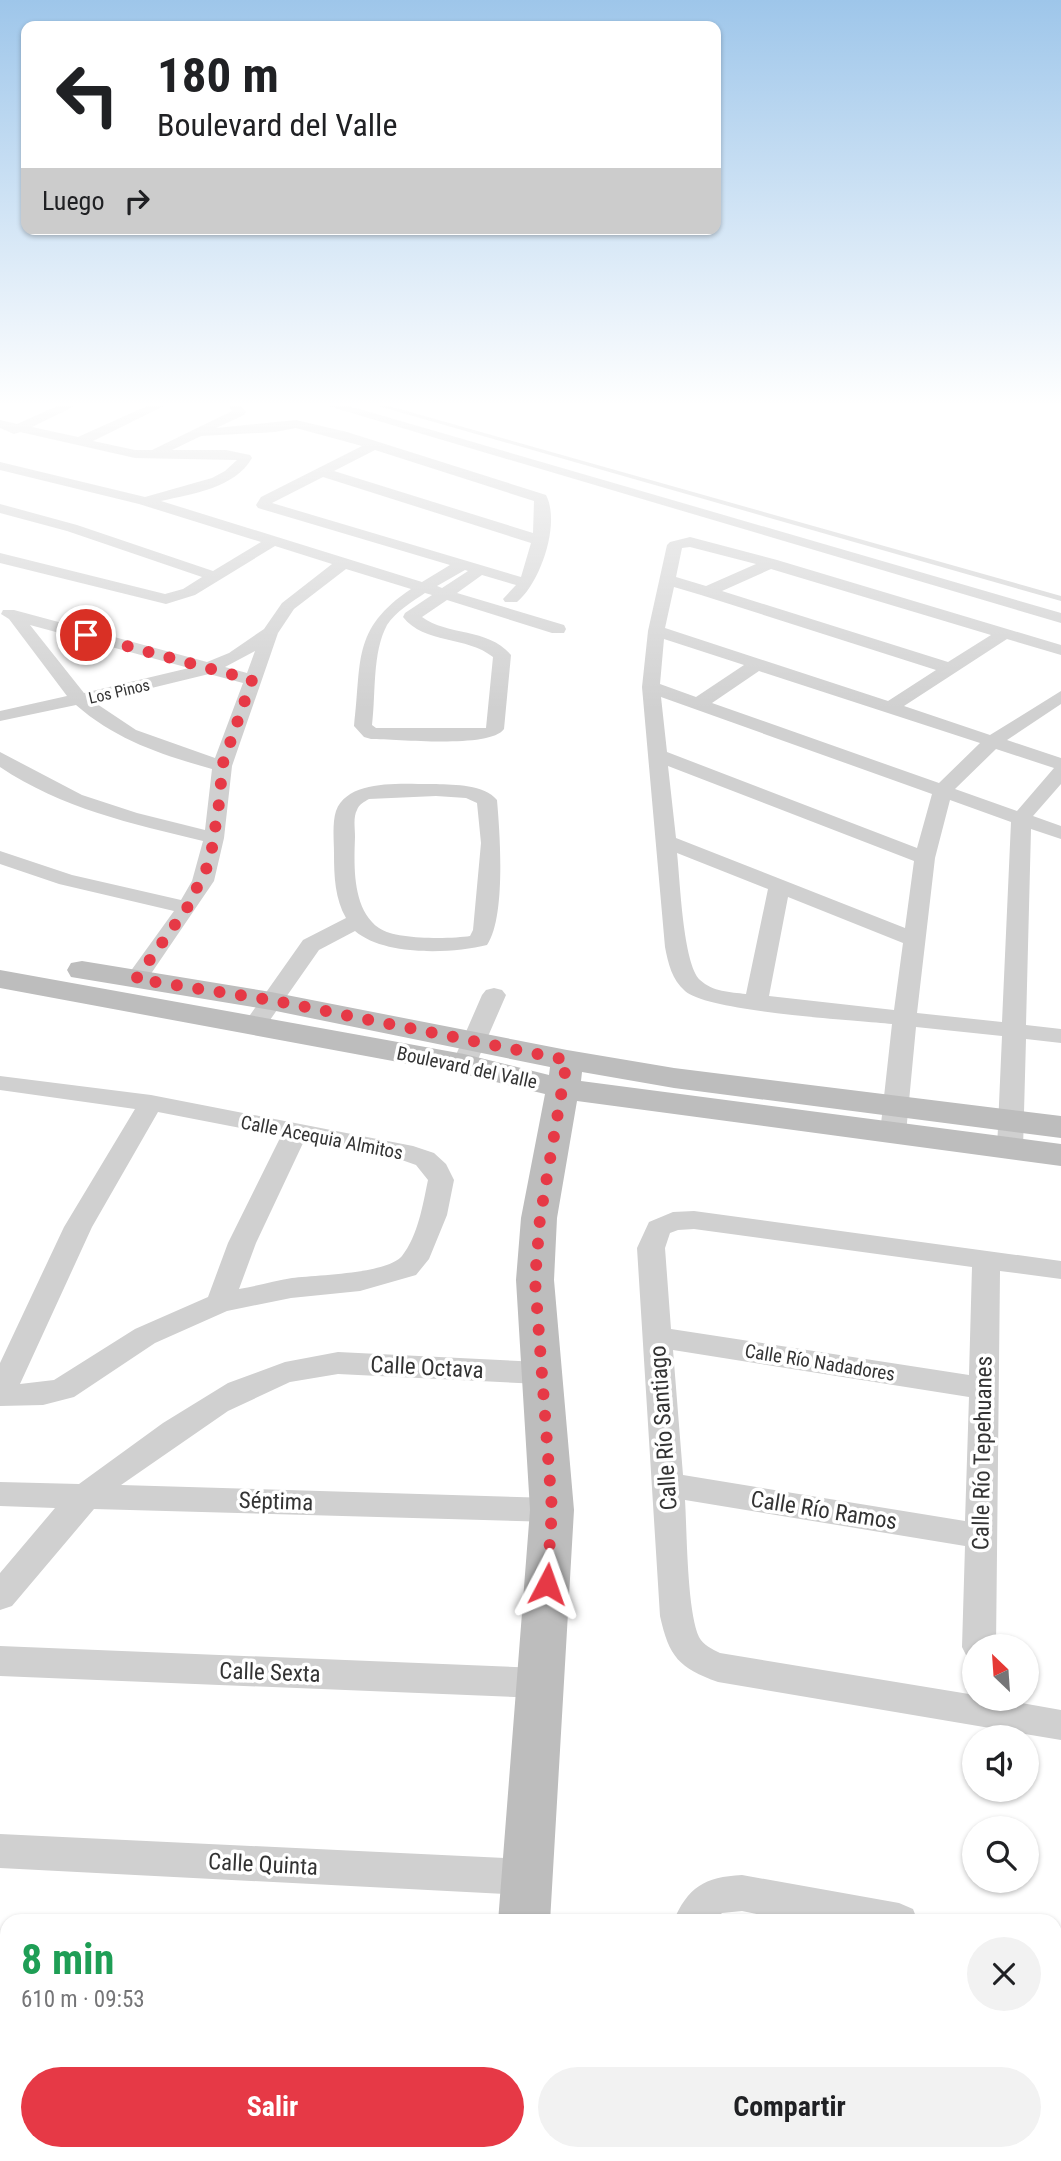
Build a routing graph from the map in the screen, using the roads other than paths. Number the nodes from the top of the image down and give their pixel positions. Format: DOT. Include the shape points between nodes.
graph roads {
  1 [pos="164,507"];
  2 [pos="269,507"];
  3 [pos="433,507"];
  4 [pos="542,507"];
  5 [pos="675,507"];
  6 [pos="736,507"];
  7 [pos="0,508"];
  8 [pos="275,540"];
  9 [pos="539,540"];
  10 [pos="0,558"];
  11 [pos="345,562"];
  12 [pos="771,563"];
  13 [pos="461,565"];
  14 [pos="479,570"];
  15 [pos="213,576"];
  16 [pos="669,580"];
  17 [pos="526,583"];
  18 [pos="422,588"];
  19 [pos="708,592"];
  20 [pos="441,595"];
  21 [pos="511,599"];
  22 [pos="1061,599"];
  23 [pos="7,613"];
  24 [pos="1061,618"];
  25 [pos="558,629"];
  26 [pos="656,631"];
  27 [pos="1005,633"];
  28 [pos="270,634"];
  29 [pos="1061,650"];
  30 [pos="760,663"];
  31 [pos="206,668"];
  32 [pos="948,668"];
  33 [pos="252,680"];
  34 [pos="651,687"];
  35 [pos="1061,696"];
  36 [pos="80,699"];
  37 [pos="698,704"];
  38 [pos="891,707"];
  39 [pos="0,716"];
  40 [pos="993,741"];
  41 [pos="657,755"];
  42 [pos="0,758"];
  43 [pos="1061,764"];
  44 [pos="222,766"];
  45 [pos="1061,772"];
  46 [pos="943,790"];
  47 [pos="1021,818"];
  48 [pos="1061,833"];
  49 [pos="215,838"];
  50 [pos="665,841"];
  51 [pos="0,858"];
  52 [pos="925,858"];
  53 [pos="779,886"];
  54 [pos="187,908"];
  55 [pos="365,927"];
  56 [pos="914,939"];
  57 [pos="4,972"];
  58 [pos="136,979"];
  59 [pos="494,995"];
  60 [pos="756,1002"];
  61 [pos="271,1014"];
  62 [pos="905,1017"];
  63 [pos="1015,1030"];
  64 [pos="1061,1036"];
  65 [pos="470,1052"];
  66 [pos="566,1074"];
  67 [pos="1,1085"];
  68 [pos="151,1103"];
  69 [pos="895,1120"];
  70 [pos="1061,1127"];
  71 [pos="296,1131"];
  72 [pos="1012,1135"];
  73 [pos="1061,1155"];
  74 [pos="986,1260"];
  75 [pos="1061,1270"];
  76 [pos="220,1303"];
  77 [pos="656,1336"];
  78 [pos="540,1373"];
  79 [pos="984,1388"];
  80 [pos="0,1395"];
  81 [pos="667,1485"];
  82 [pos="0,1494"];
  83 [pos="88,1495"];
  84 [pos="552,1510"];
  85 [pos="981,1536"];
  86 [pos="0,1596"];
  87 [pos="979,1634"];
  88 [pos="0,1661"];
  89 [pos="540,1683"];
  90 [pos="962,1703"];
  91 [pos="1007,1712"];
  92 [pos="1061,1725"];
  93 [pos="0,1851"];
  94 [pos="525,1877"];
  95 [pos="524,1914"];
  96 [pos="695,1914"];
  97 [pos="856,1914"];
  1 -- 8 [label="street"];
  2 -- 13 [label="street"];
  3 -- 9 [label="street"];
  4 -- 9 [label="street"];
  5 -- 24 [label="street"];
  6 -- 22 [label="lane"];
  7 -- 15 [label="street"];
  8 -- 11 [label="street"];
  8 -- 15 [label="street"];
  9 -- 17 [label="street"];
  10 -- 15 [label="street" via="166,599 183,596"];
  11 -- 18 [label="street"];
  11 -- 28 [label="street" via="288,606"];
  12 -- 16 [label="street" via="685,542 675,545"];
  12 -- 19 [label="street"];
  12 -- 27 [label="street"];
  13 -- 14 [label="street"];
  13 -- 18 [label="street"];
  14 -- 17 [label="street"];
  14 -- 20 [label="street"];
  16 -- 19 [label="street"];
  16 -- 26 [label="street"];
  17 -- 21 [label="street"];
  18 -- 20 [label="street"];
  18 -- 20 [label="street" via="378,628 363,726 371,733 477,735 495,729 502,655 492,646 422,625 411,617"];
  19 -- 32 [label="street"];
  20 -- 25 [label="street"];
  23 -- 31 [label="street"];
  23 -- 36 [label="street"];
  26 -- 30 [label="street"];
  26 -- 34 [label="street"];
  27 -- 29 [label="street"];
  27 -- 32 [label="street"];
  28 -- 31 [label="street, Los Pinos"];
  28 -- 33 [label="street"];
  30 -- 37 [label="street"];
  30 -- 38 [label="street"];
  31 -- 33 [label="street"];
  31 -- 36 [label="street, Los Pinos"];
  32 -- 38 [label="street"];
  33 -- 44 [label="street"];
  34 -- 37 [label="street"];
  34 -- 41 [label="street"];
  35 -- 40 [label="street"];
  36 -- 39 [label="street, Los Pinos"];
  36 -- 44 [label="street" via="131,735"];
  37 -- 46 [label="street"];
  38 -- 40 [label="street"];
  40 -- 43 [label="street"];
  40 -- 46 [label="street"];
  41 -- 50 [label="street"];
  41 -- 52 [label="street"];
  42 -- 49 [label="street" via="46,787 82,802"];
  44 -- 49 [label="street"];
  45 -- 47 [label="street"];
  46 -- 47 [label="street"];
  46 -- 52 [label="street"];
  47 -- 48 [label="street"];
  47 -- 63 [label="street"];
  49 -- 54 [label="street" via="202,881"];
  50 -- 53 [label="street"];
  50 -- 60 [label="street" via="681,969 701,993"];
  51 -- 54 [label="street" via="66,880"];
  52 -- 56 [label="street"];
  53 -- 56 [label="street"];
  53 -- 60 [label="street"];
  54 -- 58 [label="street"];
  55 -- 55 [label="street" via="346,890 345,813 350,802 356,796 379,792 464,792 487,800 491,843 482,936 471,943 446,945 402,941"];
  55 -- 61 [label="street" via="313,965"];
  56 -- 62 [label="street"];
  57 -- 58 [label="street, Boulevard del Valle"];
  57 -- 61 [label="street, Boulevard del Valle"];
  58 -- 61 [label="street, Boulevard del Valle"];
  59 -- 65 [label="street"];
  60 -- 62 [label="street"];
  61 -- 65 [label="street, Boulevard del Valle"];
  62 -- 63 [label="street"];
  62 -- 69 [label="street"];
  63 -- 64 [label="street"];
  63 -- 72 [label="street"];
  65 -- 66 [label="street, Boulevard del Valle"];
  66 -- 69 [label="street, Boulevard del Valle"];
  66 -- 78 [label="street" via="538,1230 535,1280"];
  67 -- 68 [label="street, Calle Acequia Almitos"];
  68 -- 71 [label="street, Calle Acequia Almitos"];
  68 -- 80 [label="street" via="78,1227"];
  69 -- 72 [label="street, Boulevard del Valle"];
  70 -- 72 [label="street, Boulevard del Valle"];
  71 -- 76 [label="street" via="242,1243"];
  71 -- 76 [label="street, Calle Acequia Almitos" via="404,1152 425,1159 437,1170 439,1195 420,1250 406,1268 390,1275"];
  72 -- 73 [label="street, Boulevard del Valle"];
  74 -- 75 [label="street, Calle Río Santiago"];
  74 -- 77 [label="street, Calle Río Santiago" via="694,1220 673,1221 659,1228 651,1248"];
  74 -- 79 [label="street, Calle Río Tepehuanes"];
  76 -- 80 [label="street, Calle Acequia Almitos" via="145,1336 63,1389"];
  77 -- 79 [label="street, Calle Río Nadadores"];
  77 -- 81 [label="street, Calle Río Santiago"];
  78 -- 83 [label="street, Calle Octava" via="314,1364 269,1376 197,1415"];
  78 -- 84 [label="street"];
  79 -- 85 [label="street, Calle Río Tepehuanes"];
  81 -- 85 [label="street, Calle Río Ramos"];
  81 -- 90 [label="street, Calle Río Santiago" via="677,1616 687,1652 718,1667"];
  82 -- 83 [label="street, Séptima"];
  83 -- 84 [label="street, Séptima"];
  83 -- 86 [label="street, Calle Octava"];
  84 -- 89 [label="street"];
  85 -- 87 [label="street, Calle Río Tepehuanes"];
  88 -- 89 [label="street, Calle Sexta"];
  89 -- 94 [label="street"];
  91 -- 92 [label="street, Calle Río Santiago"];
  93 -- 94 [label="street, Calle Quinta"];
  94 -- 95 [label="street"];
  96 -- 97 [label="street" via="708,1899 742,1893"];
}
